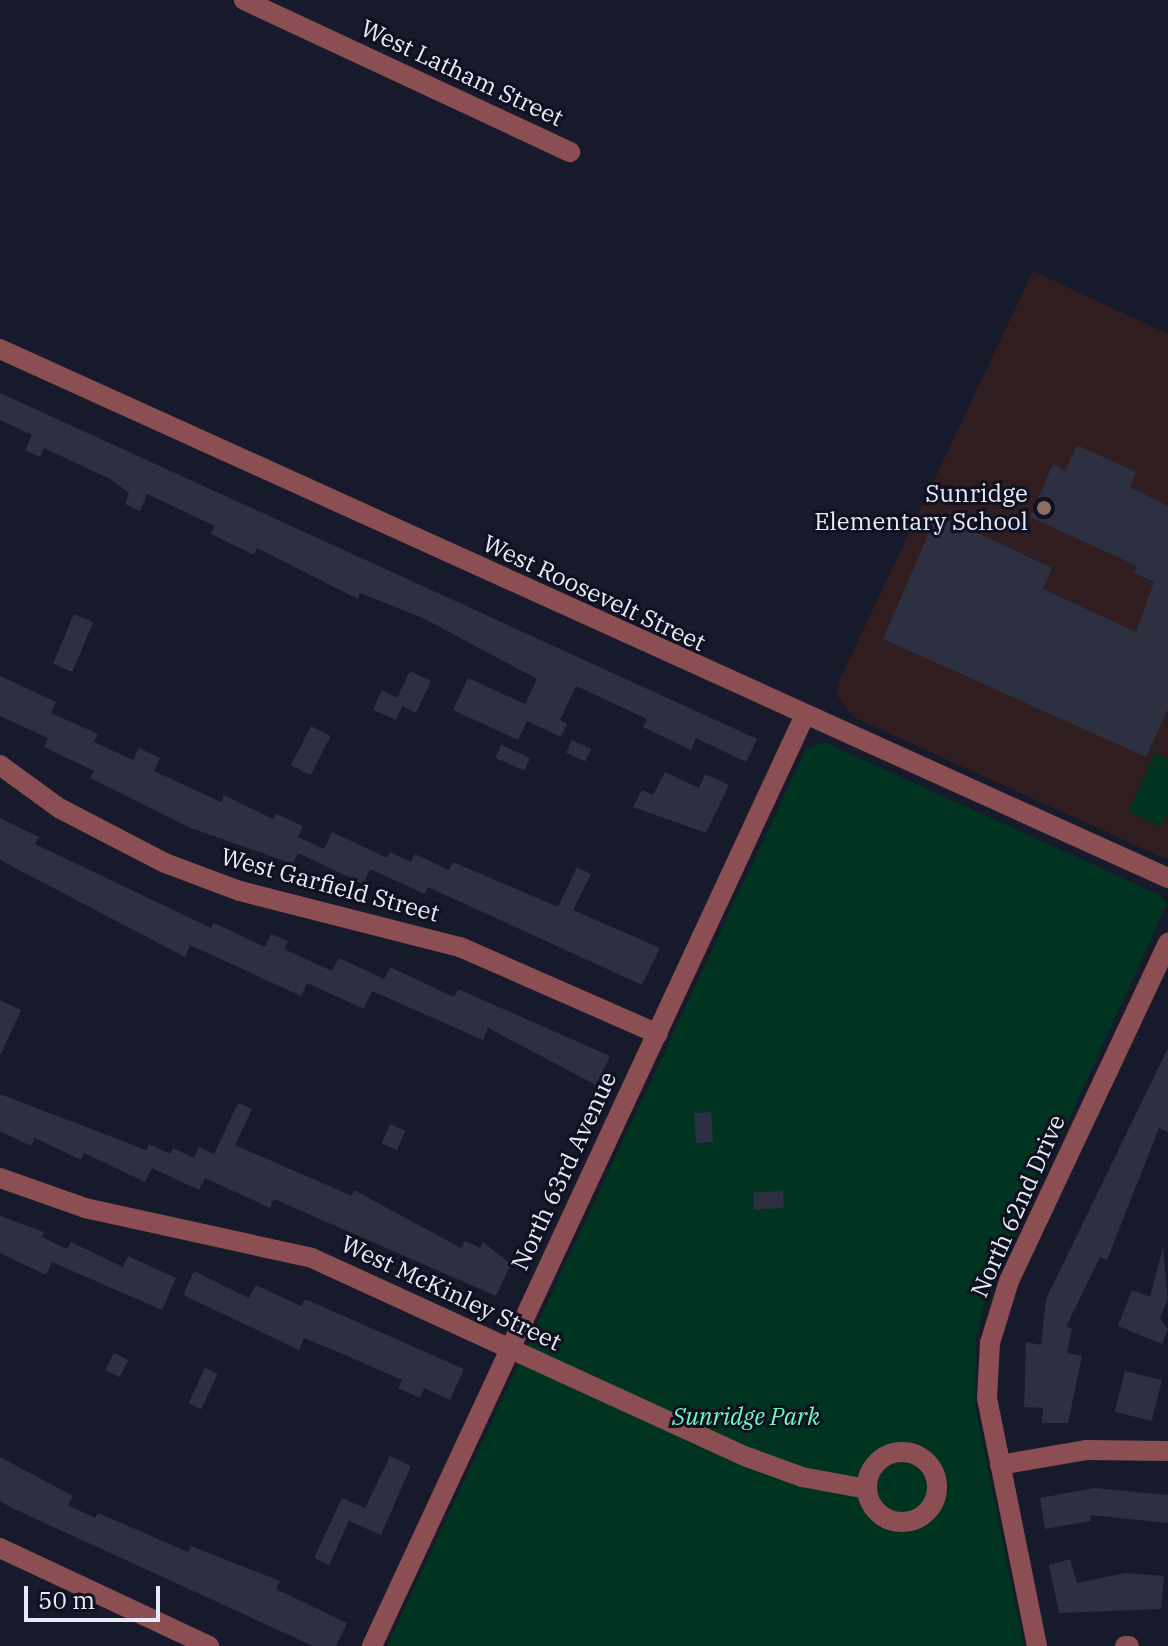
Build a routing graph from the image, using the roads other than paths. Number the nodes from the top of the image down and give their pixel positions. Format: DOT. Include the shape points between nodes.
graph roads {
  1 [pos="244,0"];
  2 [pos="570,152"];
  3 [pos="0,349"];
  4 [pos="804,717"];
  5 [pos="0,765"];
  6 [pos="1168,878"];
  7 [pos="1168,943"];
  8 [pos="658,1034"];
  9 [pos="0,1178"];
  10 [pos="510,1349"];
  11 [pos="1168,1451"];
  12 [pos="1000,1465"];
  13 [pos="867,1489"];
  14 [pos="0,1548"];
  15 [pos="209,1646"];
  16 [pos="372,1646"];
  17 [pos="1037,1646"];
  1 -- 2 [label="street, West Latham Street"];
  3 -- 4 [label="street, West Roosevelt Street"];
  4 -- 6 [label="street, West Roosevelt Street" via="830,721"];
  4 -- 8 [label="street, North 63rd Avenue"];
  5 -- 8 [label="street, West Garfield Street" via="59,808 165,863 240,891 460,947"];
  7 -- 12 [label="street, North 62nd Drive" via="997,1313 987,1398"];
  8 -- 10 [label="street, North 63rd Avenue"];
  9 -- 10 [label="street, West McKinley Street" via="85,1208 312,1258"];
  10 -- 13 [label="street, West McKinley Street" via="747,1457 802,1477"];
  10 -- 16 [label="street, North 63rd Avenue"];
  11 -- 12 [label="street" via="1086,1450"];
  12 -- 17 [label="street, North 62nd Drive"];
  14 -- 15 [label="street"];
}
